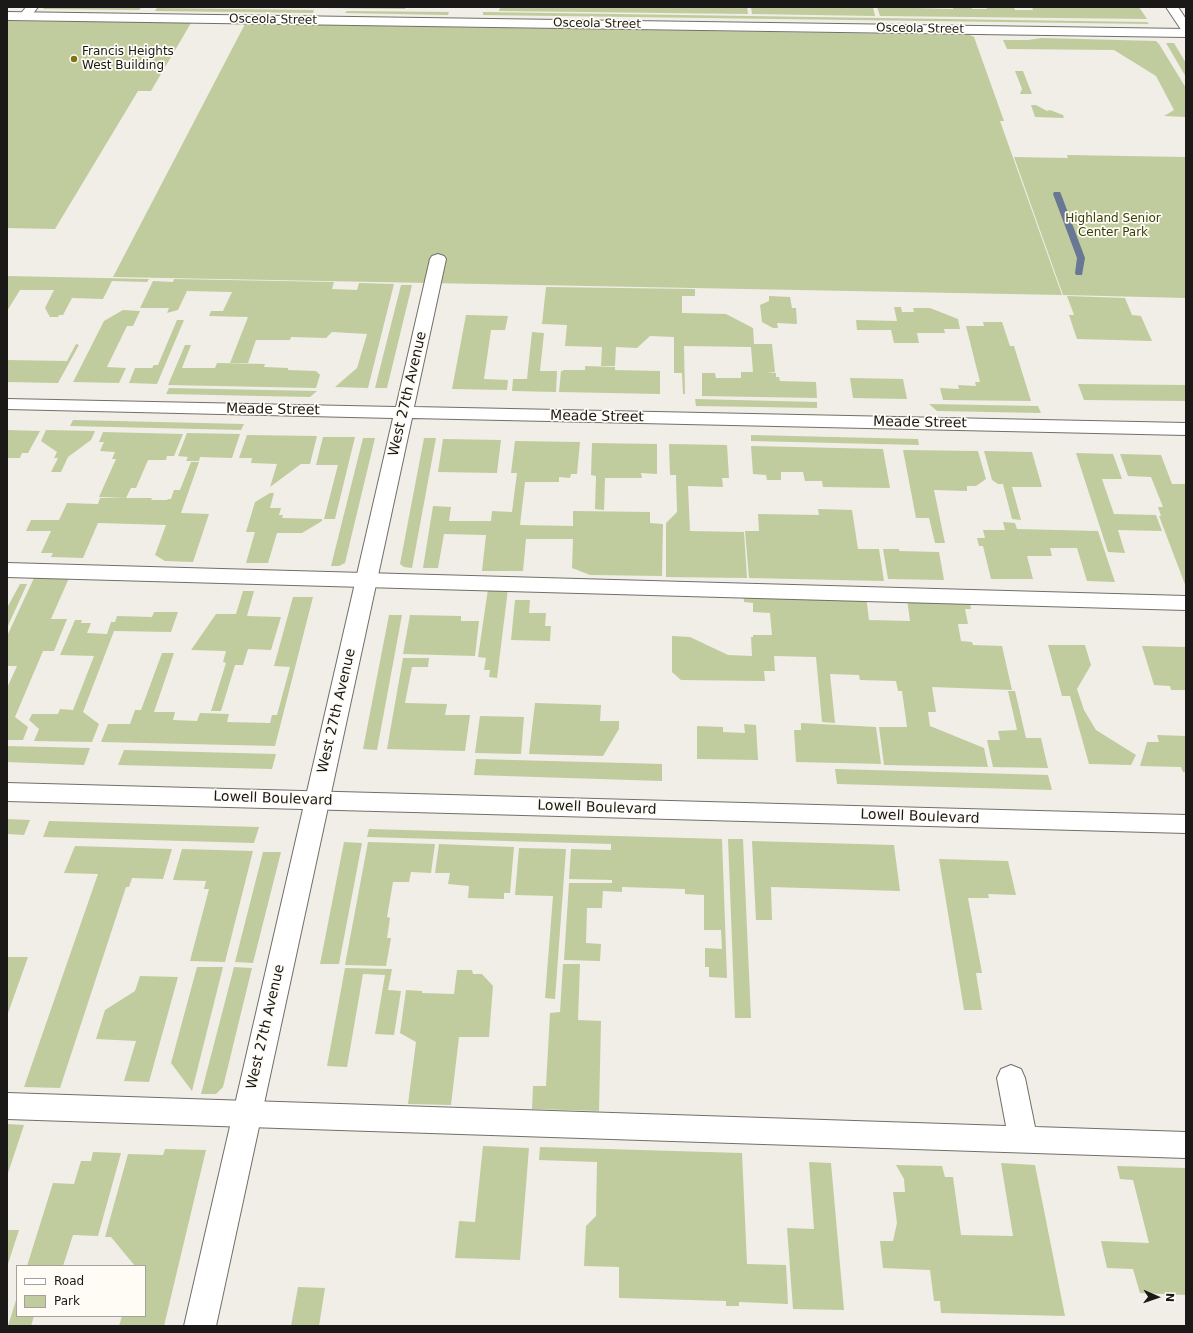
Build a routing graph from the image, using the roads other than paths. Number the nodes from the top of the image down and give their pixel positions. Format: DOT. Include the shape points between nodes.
graph roads {
  1 [pos="1172,7"];
  2 [pos="28,12"];
  3 [pos="7,16"];
  4 [pos="1186,28"];
  5 [pos="1186,33"];
  6 [pos="438,259"];
  7 [pos="7,404"];
  8 [pos="403,412"];
  9 [pos="1186,429"];
  10 [pos="7,570"];
  11 [pos="366,580"];
  12 [pos="1186,603"];
  13 [pos="7,792"];
  14 [pos="317,800"];
  15 [pos="1186,824"];
  16 [pos="1011,1078"];
  17 [pos="7,1106"];
  18 [pos="247,1114"];
  19 [pos="1023,1139"];
  20 [pos="1186,1145"];
  21 [pos="200,1326"];
  1 -- 4 [label="street"];
  2 -- 3 [label="street, Osceola Street"];
  2 -- 5 [label="street, Osceola Street"];
  6 -- 8 [label="street, West 27th Avenue"];
  7 -- 8 [label="street, Meade Street"];
  8 -- 9 [label="street, Meade Street"];
  8 -- 11 [label="street, West 27th Avenue"];
  10 -- 11 [label="street"];
  11 -- 12 [label="street"];
  11 -- 14 [label="street, West 27th Avenue"];
  13 -- 14 [label="street, Lowell Boulevard"];
  14 -- 15 [label="street, Lowell Boulevard"];
  14 -- 18 [label="street, West 27th Avenue"];
  16 -- 19 [label="street"];
  17 -- 18 [label="street"];
  18 -- 19 [label="street"];
  18 -- 21 [label="street, West 27th Avenue"];
  19 -- 20 [label="street"];
}
